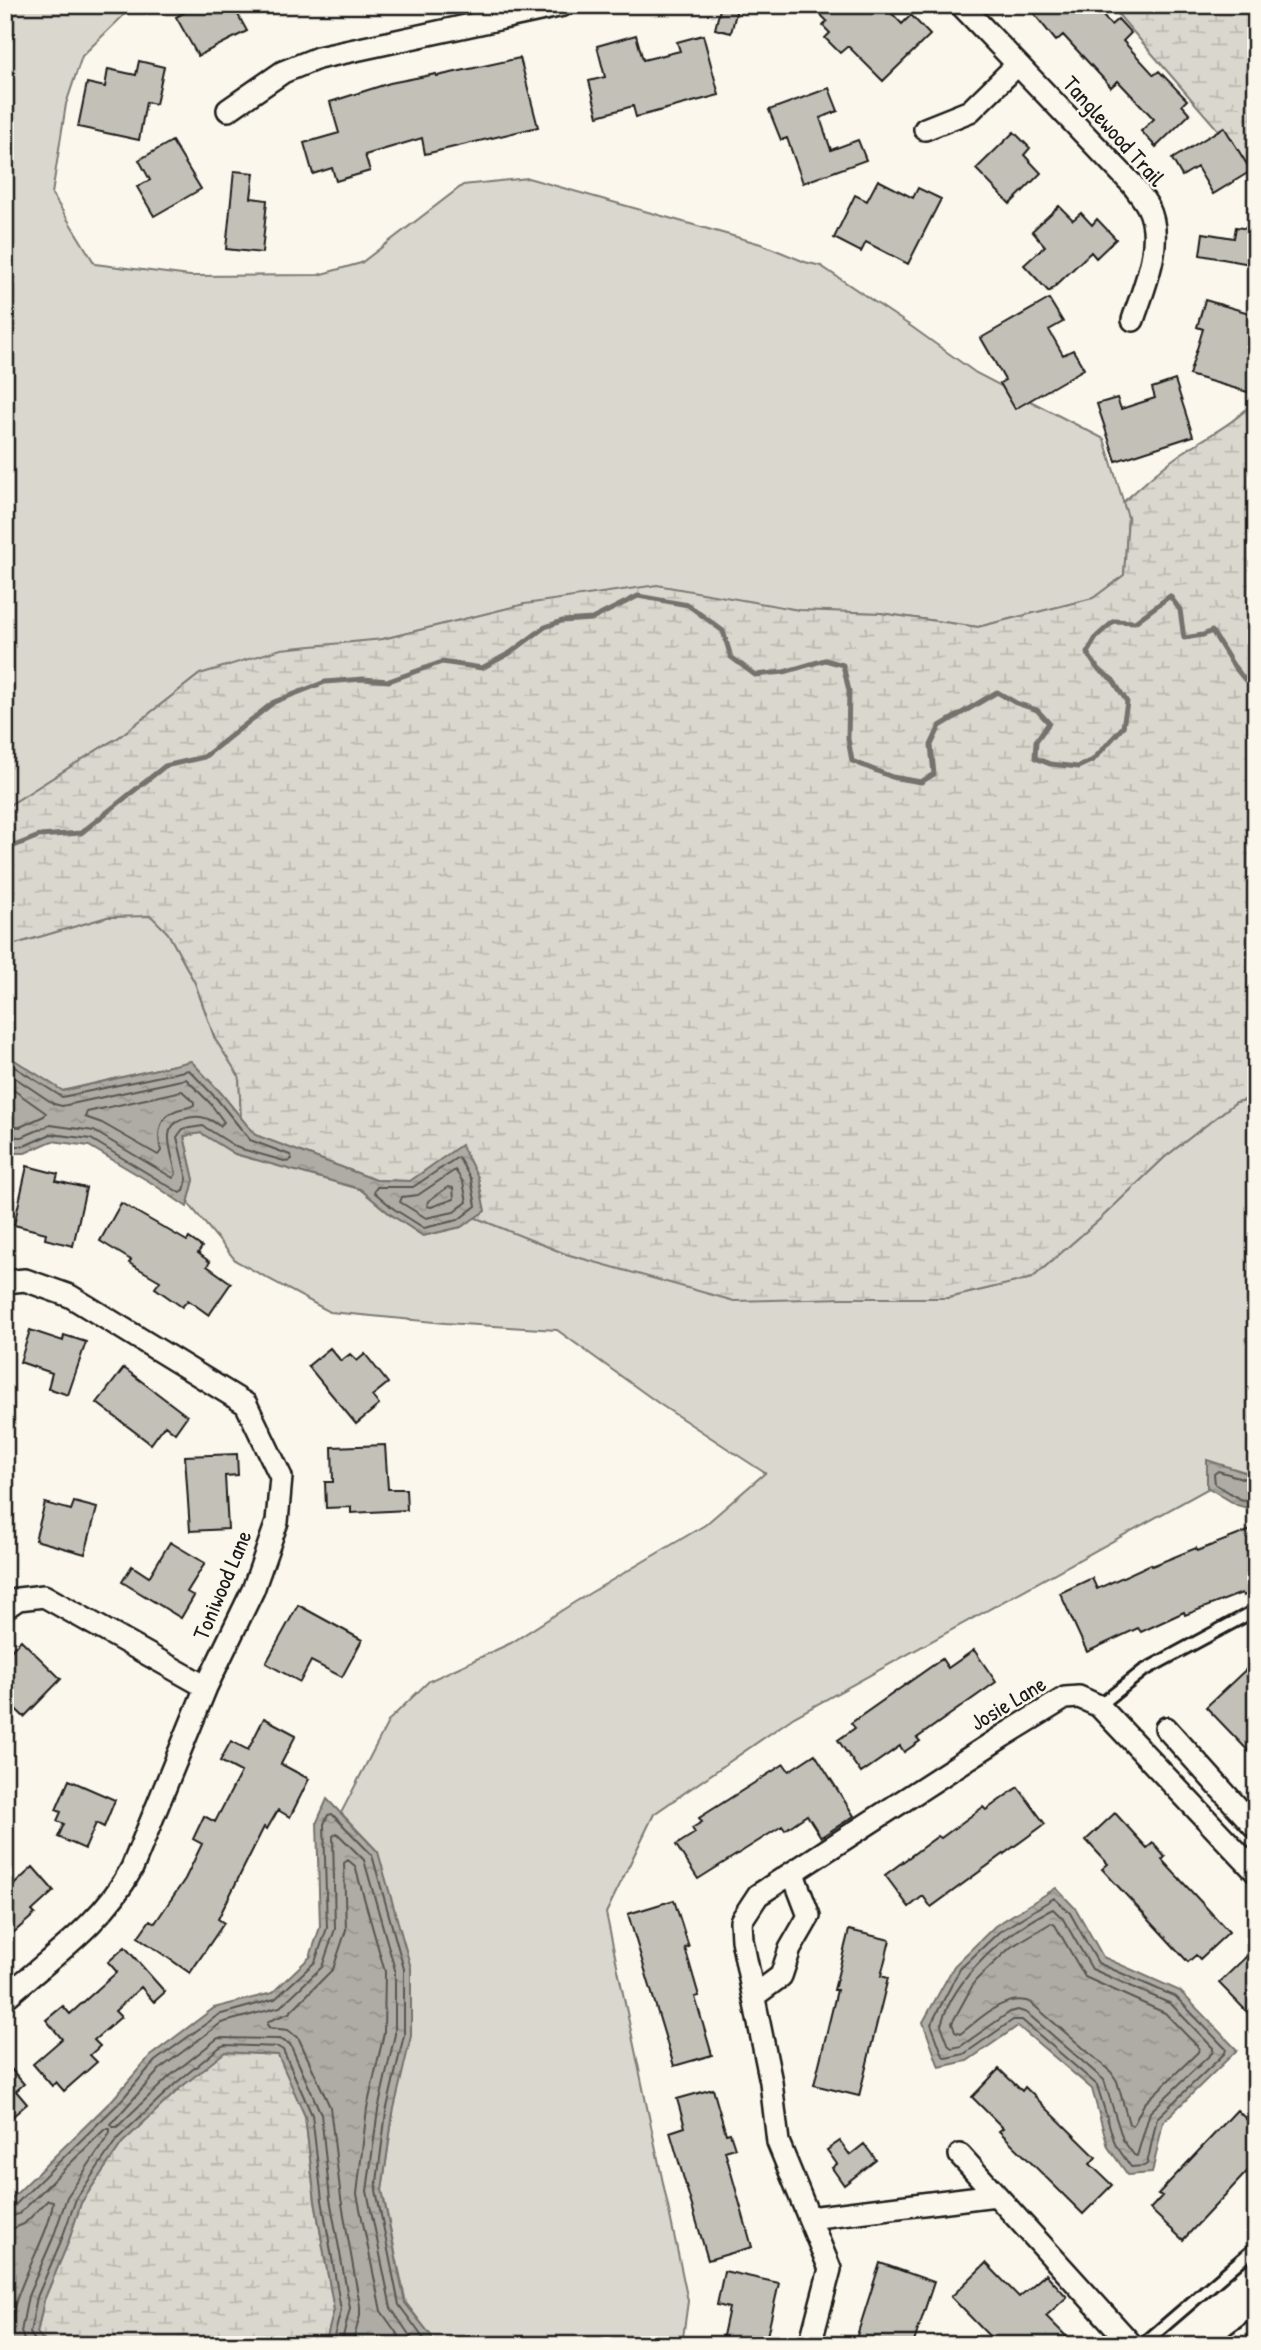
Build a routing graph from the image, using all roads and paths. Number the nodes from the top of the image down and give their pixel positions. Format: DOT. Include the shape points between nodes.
graph roads {
  1 [pos="563,5"];
  2 [pos="961,5"];
  3 [pos="1017,65"];
  4 [pos="228,110"];
  5 [pos="925,129"];
  6 [pos="1133,320"];
  7 [pos="5,1282"];
  8 [pos="5,1608"];
  9 [pos="1256,1610"];
  10 [pos="206,1687"];
  11 [pos="1099,1706"];
  12 [pos="1166,1728"];
  13 [pos="1256,1828"];
  14 [pos="1256,1872"];
  15 [pos="793,1874"];
  16 [pos="754,1996"];
  17 [pos="5,1998"];
  18 [pos="960,2155"];
  19 [pos="996,2195"];
  20 [pos="810,2218"];
  21 [pos="1256,2247"];
  22 [pos="1256,2333"];
  23 [pos="810,2345"];
  24 [pos="1132,2345"];
  25 [pos="1142,2345"];
  26 [pos="1240,2345"];
  1 -- 4 [label="street" via="318,58 283,72"];
  2 -- 3 [label="street, Tanglewood Trail"];
  3 -- 5 [label="street" via="970,111"];
  3 -- 6 [label="street, Tanglewood Trail" via="1132,184 1149,208 1154,236 1149,271"];
  7 -- 10 [label="street, Toniwood Lane" via="25,1280 69,1296 246,1404 281,1477 277,1522 253,1590"];
  8 -- 10 [label="street" via="18,1599 44,1596"];
  9 -- 11 [label="lane" via="1143,1671"];
  10 -- 17 [label="street, Toniwood Lane" via="121,1891"];
  11 -- 14 [label="street"];
  11 -- 15 [label="street, Josie Lane" via="1079,1697 1065,1698"];
  12 -- 13 [label="street"];
  15 -- 16 [label="street" via="809,1916 781,1976"];
  15 -- 16 [label="street, Josie Lane" via="758,1895 741,1921"];
  16 -- 20 [label="street, Josie Lane" via="778,2142"];
  18 -- 19 [label="street"];
  19 -- 20 [label="street"];
  19 -- 24 [label="street"];
  20 -- 23 [label="street, Josie Lane" via="830,2269"];
  21 -- 25 [label="lane"];
  22 -- 26 [label="street"];
}
